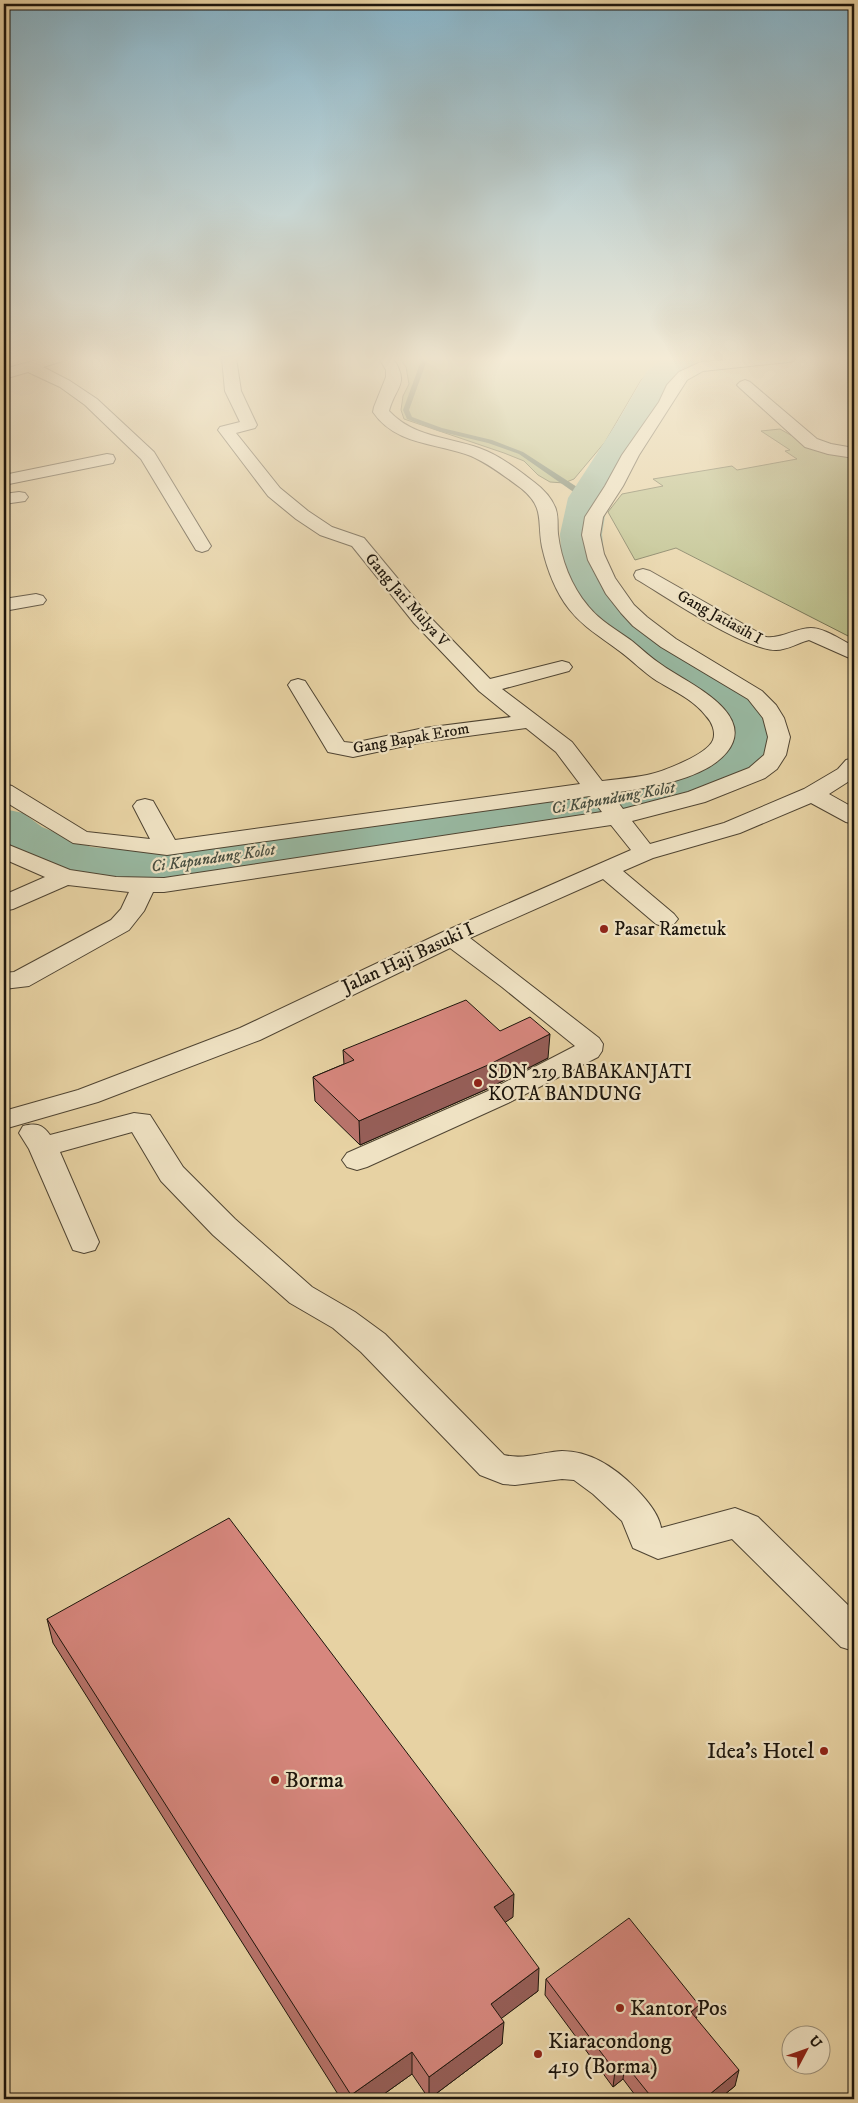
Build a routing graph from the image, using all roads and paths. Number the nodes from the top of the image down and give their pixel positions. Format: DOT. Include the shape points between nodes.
graph roads {
  1 [pos="148,456"];
  2 [pos="246,456"];
  3 [pos="483,456"];
  4 [pos="630,456"];
  5 [pos="107,459"];
  6 [pos="4,480"];
  7 [pos="202,546"];
  8 [pos="643,575"];
  9 [pos="36,600"];
  10 [pos="4,604"];
  11 [pos="854,654"];
  12 [pos="562,667"];
  13 [pos="298,684"];
  14 [pos="486,687"];
  15 [pos="529,721"];
  16 [pos="854,766"];
  17 [pos="4,791"];
  18 [pos="812,794"];
  19 [pos="606,803"];
  20 [pos="145,806"];
  21 [pos="854,817"];
  22 [pos="167,848"];
  23 [pos="4,850"];
  24 [pos="645,853"];
  25 [pos="606,869"];
  26 [pos="64,877"];
  27 [pos="144,885"];
  28 [pos="4,904"];
  29 [pos="665,919"];
  30 [pos="452,937"];
  31 [pos="4,981"];
  32 [pos="13,1117"];
  33 [pos="43,1147"];
  34 [pos="357,1160"];
  35 [pos="84,1242"];
  36 [pos="854,1635"];
  1 -- 7 [label="street"];
  2 -- 14 [label="street, Gang Jati Mulya V" via="274,492 302,516 326,531 358,542 421,619"];
  3 -- 19 [label="street" via="541,498 548,509 549,534 559,578 577,606 592,622 654,670 695,694 721,720 725,734 723,742 704,761"];
  4 -- 19 [label="street" via="592,520 594,551 601,568 621,604 660,639 756,696 776,719 779,736 778,749 769,765 689,800"];
  5 -- 6 [label="street"];
  8 -- 11 [label="street, Gang Jatiasih I" via="761,642 777,644 812,634"];
  9 -- 10 [label="street"];
  12 -- 14 [label="street"];
  13 -- 15 [label="street, Gang Bapak Erom" via="336,747 344,750 424,734"];
  14 -- 15 [label="street, Gang Jati Mulya V"];
  15 -- 19 [label="street, Gang Jati Mulya V" via="574,757"];
  16 -- 18 [label="street, Jalan Haji Basuki I"];
  17 -- 22 [label="street" via="81,838"];
  18 -- 21 [label="street"];
  18 -- 24 [label="street, Jalan Haji Basuki I" via="732,828"];
  19 -- 22 [label="street"];
  19 -- 24 [label="street, Gang Jati Mulya V"];
  19 -- 27 [label="street" via="164,885"];
  20 -- 22 [label="street"];
  23 -- 26 [label="street"];
  24 -- 25 [label="street, Jalan Haji Basuki I"];
  25 -- 29 [label="street"];
  25 -- 30 [label="street, Jalan Haji Basuki I"];
  26 -- 27 [label="street"];
  26 -- 28 [label="street"];
  27 -- 31 [label="street" via="132,911 120,925 20,980"];
  30 -- 32 [label="street, Jalan Haji Basuki I" via="250,1034 88,1096"];
  30 -- 34 [label="street" via="589,1044 588,1051 498,1097"];
  32 -- 33 [label="street" via="31,1131"];
  33 -- 35 [label="street"];
  33 -- 36 [label="street" via="140,1122 172,1174 224,1227 301,1295 344,1320 373,1343 492,1466 516,1472 573,1464 588,1470 639,1516 642,1534 658,1544 735,1524 745,1528"];
}
